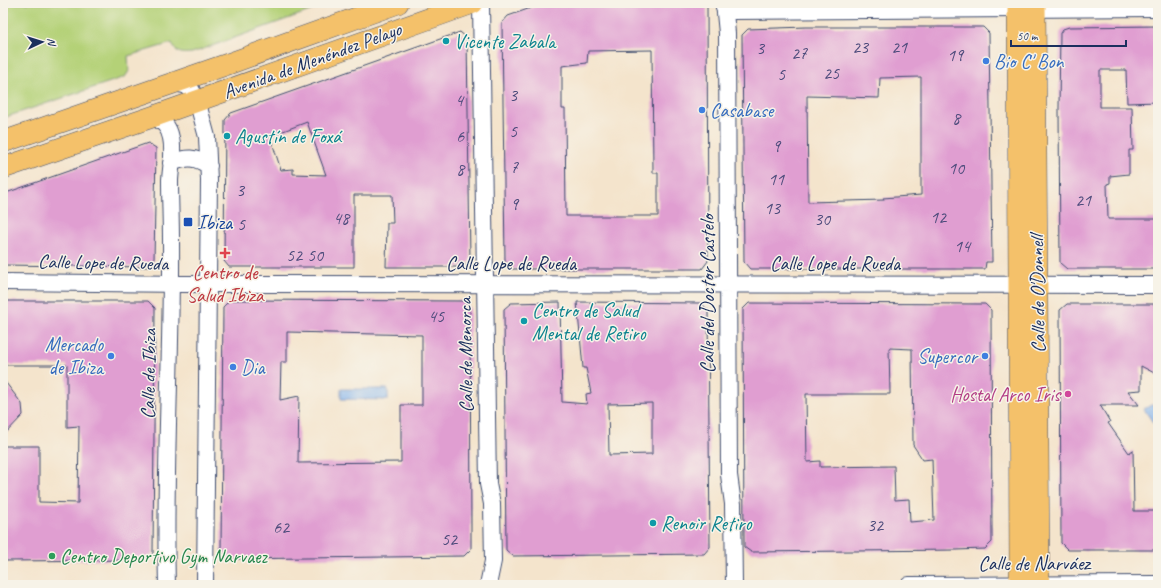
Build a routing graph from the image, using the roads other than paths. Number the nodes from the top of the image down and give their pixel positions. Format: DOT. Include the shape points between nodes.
graph roads {
  1 [pos="398,3"];
  2 [pos="473,3"];
  3 [pos="481,3"];
  4 [pos="724,5"];
  5 [pos="1026,6"];
  6 [pos="1158,8"];
  7 [pos="173,83"];
  8 [pos="197,100"];
  9 [pos="152,117"];
  10 [pos="3,142"];
  11 [pos="171,163"];
  12 [pos="209,166"];
  13 [pos="3,168"];
  14 [pos="3,282"];
  15 [pos="171,284"];
  16 [pos="208,284"];
  17 [pos="484,284"];
  18 [pos="729,284"];
  19 [pos="1028,284"];
  20 [pos="1158,285"];
  21 [pos="1158,584"];
  22 [pos="168,585"];
  23 [pos="205,585"];
  24 [pos="488,585"];
  25 [pos="734,585"];
  26 [pos="909,585"];
  27 [pos="1030,585"];
  1 -- 7 [label="main road, Avenida de Menéndez Pelayo"];
  2 -- 8 [label="main road, Avenida de Menéndez Pelayo"];
  3 -- 17 [label="street, Calle de Menorca"];
  4 -- 5 [label="street" via="732,11"];
  4 -- 18 [label="street, Calle del Doctor Castelo" via="727,33"];
  5 -- 6 [label="street"];
  5 -- 19 [label="main road, Calle de O'Donnell"];
  7 -- 8 [label="street, Avenida de Menéndez Pelayo" via="191,89"];
  7 -- 10 [label="main road, Avenida de Menéndez Pelayo"];
  8 -- 9 [label="main road, Avenida de Menéndez Pelayo"];
  8 -- 12 [label="street" via="207,137"];
  9 -- 11 [label="street, Calle de Ibiza" via="161,120 170,133"];
  9 -- 13 [label="main road, Avenida de Menéndez Pelayo"];
  11 -- 12 [label="street" via="190,158 200,160"];
  11 -- 15 [label="street, Calle de Ibiza"];
  12 -- 16 [label="street"];
  14 -- 15 [label="street, Calle Lope de Rueda"];
  15 -- 16 [label="street, Calle Lope de Rueda"];
  15 -- 22 [label="street, Calle de Ibiza" via="167,445"];
  16 -- 17 [label="street, Calle Lope de Rueda"];
  16 -- 23 [label="street"];
  17 -- 18 [label="street, Calle Lope de Rueda"];
  17 -- 24 [label="street, Calle de Menorca" via="488,484 492,504 493,560"];
  18 -- 19 [label="street, Calle Lope de Rueda"];
  18 -- 25 [label="street, Calle del Doctor Castelo" via="729,476 733,504"];
  19 -- 20 [label="street, Calle Lope de Rueda"];
  19 -- 27 [label="main road, Calle de O'Donnell"];
  21 -- 27 [label="street, Calle de Narváez"];
  26 -- 27 [label="street, Calle de Narváez"];
}
